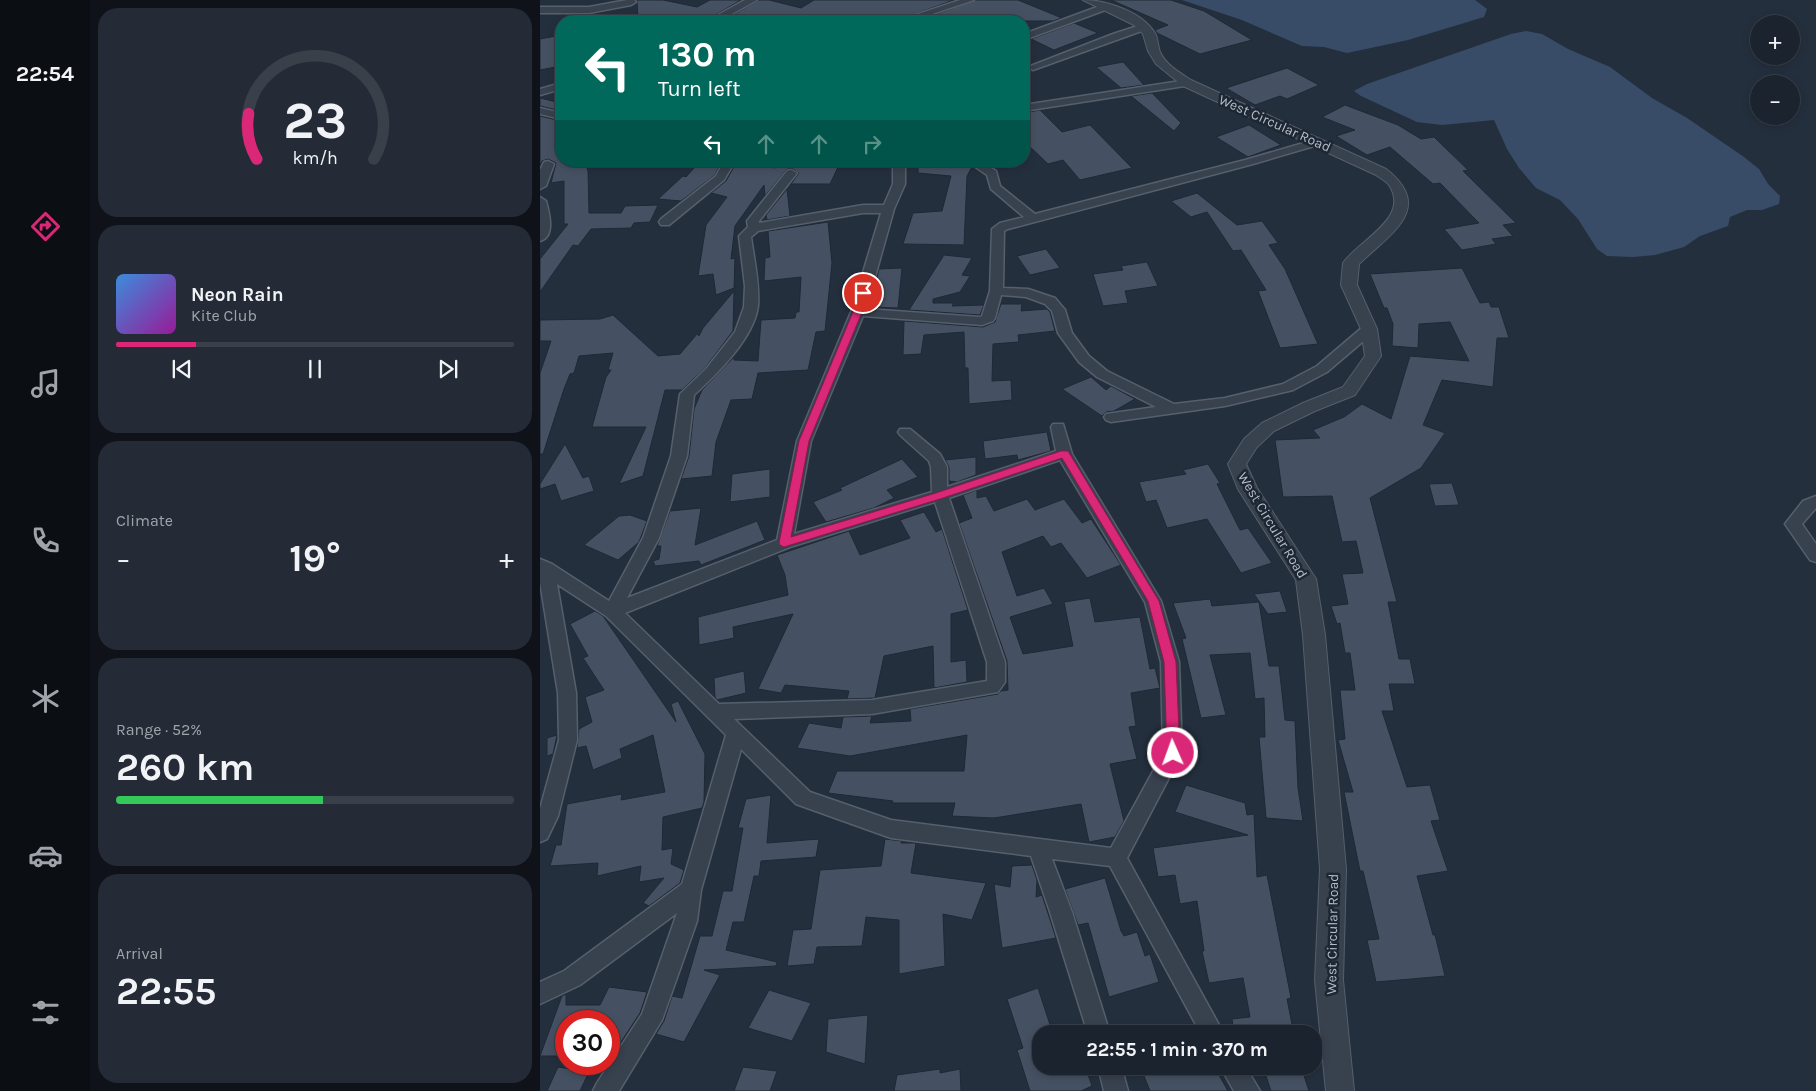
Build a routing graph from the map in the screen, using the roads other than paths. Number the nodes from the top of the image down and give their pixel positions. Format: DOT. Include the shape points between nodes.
graph roads {
  1 [pos="576,0"];
  2 [pos="752,0"];
  3 [pos="969,0"];
  4 [pos="631,2"];
  5 [pos="1097,3"];
  6 [pos="540,10"];
  7 [pos="573,11"];
  8 [pos="723,15"];
  9 [pos="921,15"];
  10 [pos="1144,27"];
  11 [pos="1030,34"];
  12 [pos="1033,67"];
  13 [pos="1187,83"];
  14 [pos="555,88"];
  15 [pos="540,92"];
  16 [pos="1030,107"];
  17 [pos="540,111"];
  18 [pos="555,115"];
  19 [pos="1317,142"];
  20 [pos="548,164"];
  21 [pos="726,167"];
  22 [pos="899,167"];
  23 [pos="982,167"];
  24 [pos="791,173"];
  25 [pos="540,186"];
  26 [pos="540,200"];
  27 [pos="888,208"];
  28 [pos="1032,218"];
  29 [pos="665,222"];
  30 [pos="754,228"];
  31 [pos="540,237"];
  32 [pos="996,291"];
  33 [pos="858,312"];
  34 [pos="1369,329"];
  35 [pos="1174,410"];
  36 [pos="1111,417"];
  37 [pos="1058,427"];
  38 [pos="905,432"];
  39 [pos="1064,454"];
  40 [pos="940,495"];
  41 [pos="1816,501"];
  42 [pos="784,543"];
  43 [pos="1816,556"];
  44 [pos="543,567"];
  45 [pos="612,611"];
  46 [pos="714,712"];
  47 [pos="736,733"];
  48 [pos="540,833"];
  49 [pos="1038,848"];
  50 [pos="1116,858"];
  51 [pos="691,890"];
  52 [pos="540,993"];
  53 [pos="1096,1025"];
  54 [pos="1208,1025"];
  55 [pos="1112,1075"];
  56 [pos="1237,1075"];
  57 [pos="605,1091"];
  58 [pos="1116,1091"];
  59 [pos="1248,1091"];
  60 [pos="1340,1091"];
  1 -- 7 [label="street"];
  2 -- 8 [label="street"];
  3 -- 9 [label="street"];
  4 -- 7 [label="street"];
  5 -- 10 [label="street" via="1132,18"];
  5 -- 11 [label="street"];
  6 -- 7 [label="street"];
  10 -- 12 [label="street"];
  10 -- 13 [label="street, West Circular Road" via="1165,67"];
  13 -- 16 [label="street"];
  13 -- 19 [label="street, West Circular Road"];
  14 -- 15 [label="street"];
  17 -- 18 [label="street"];
  19 -- 28 [label="street"];
  19 -- 34 [label="street, West Circular Road" via="1380,172 1395,183 1402,204 1398,218 1351,263 1349,285"];
  20 -- 25 [label="street"];
  21 -- 29 [label="street" via="720,178"];
  22 -- 27 [label="street" via="898,184"];
  23 -- 28 [label="street" via="992,173 995,187"];
  24 -- 30 [label="street" via="753,221"];
  26 -- 31 [label="street" via="546,220"];
  27 -- 30 [label="street" via="863,209"];
  27 -- 33 [label="street"];
  28 -- 32 [label="street" via="998,229"];
  30 -- 45 [label="street" via="745,236 751,307 741,333 711,372 687,394 679,456 651,538"];
  32 -- 33 [label="street" via="988,318 982,321"];
  32 -- 35 [label="street" via="1028,293 1050,301 1058,310 1065,333 1084,360 1102,374"];
  33 -- 42 [label="street" via="804,441"];
  34 -- 35 [label="street" via="1322,369 1288,387"];
  34 -- 60 [label="street, West Circular Road" via="1373,356 1349,391 1268,427 1250,443 1237,464 1248,489 1306,579 1314,635 1334,869 1329,980"];
  35 -- 36 [label="street"];
  37 -- 39 [label="street"];
  38 -- 40 [label="street" via="935,458 939,467"];
  39 -- 40 [label="street"];
  39 -- 50 [label="street" via="1153,601 1170,662 1173,753"];
  40 -- 42 [label="street"];
  40 -- 46 [label="street" via="996,662 996,682 992,686 872,707"];
  41 -- 43 [label="street" via="1793,524"];
  42 -- 45 [label="street"];
  44 -- 45 [label="street"];
  44 -- 48 [label="street" via="567,693 568,740 548,816"];
  45 -- 46 [label="street"];
  46 -- 47 [label="street"];
  47 -- 49 [label="street" via="803,798 891,829"];
  47 -- 51 [label="street"];
  49 -- 50 [label="street"];
  49 -- 53 [label="street"];
  50 -- 54 [label="street"];
  51 -- 52 [label="street" via="572,978"];
  51 -- 57 [label="street" via="686,921 650,1020"];
  55 -- 58 [label="street"];
  56 -- 59 [label="street"];
}
